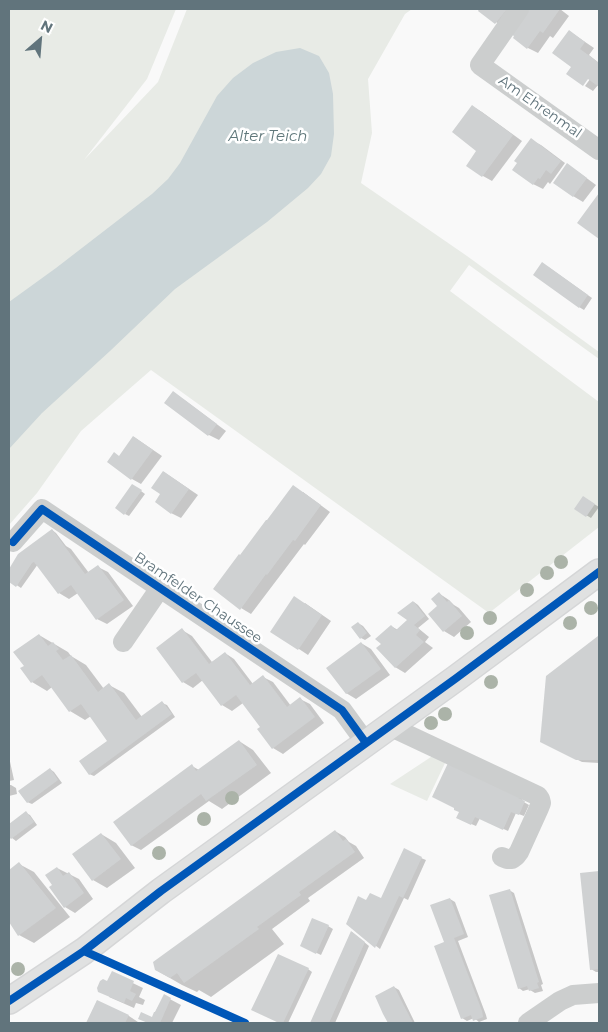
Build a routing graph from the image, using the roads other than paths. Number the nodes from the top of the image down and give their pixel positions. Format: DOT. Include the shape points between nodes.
graph roads {
  1 [pos="519,9"];
  2 [pos="599,150"];
  3 [pos="13,542"];
  4 [pos="599,572"];
  5 [pos="160,588"];
  6 [pos="123,642"];
  7 [pos="389,726"];
  8 [pos="366,742"];
  9 [pos="502,857"];
  10 [pos="599,993"];
  11 [pos="9,1002"];
  12 [pos="528,1023"];
  1 -- 2 [label="street, Am Ehrenmal" via="480,65"];
  3 -- 5 [label="street, Bramfelder Chaussee" via="42,509"];
  4 -- 7 [label="main road"];
  5 -- 6 [label="street, Bramfelder Chaussee"];
  5 -- 8 [label="street, Bramfelder Chaussee" via="342,710"];
  7 -- 8 [label="main road"];
  7 -- 9 [label="street" via="538,796 541,803 519,852 512,859"];
  8 -- 11 [label="main road" via="84,951"];
  10 -- 12 [label="street" via="573,995"];
}
